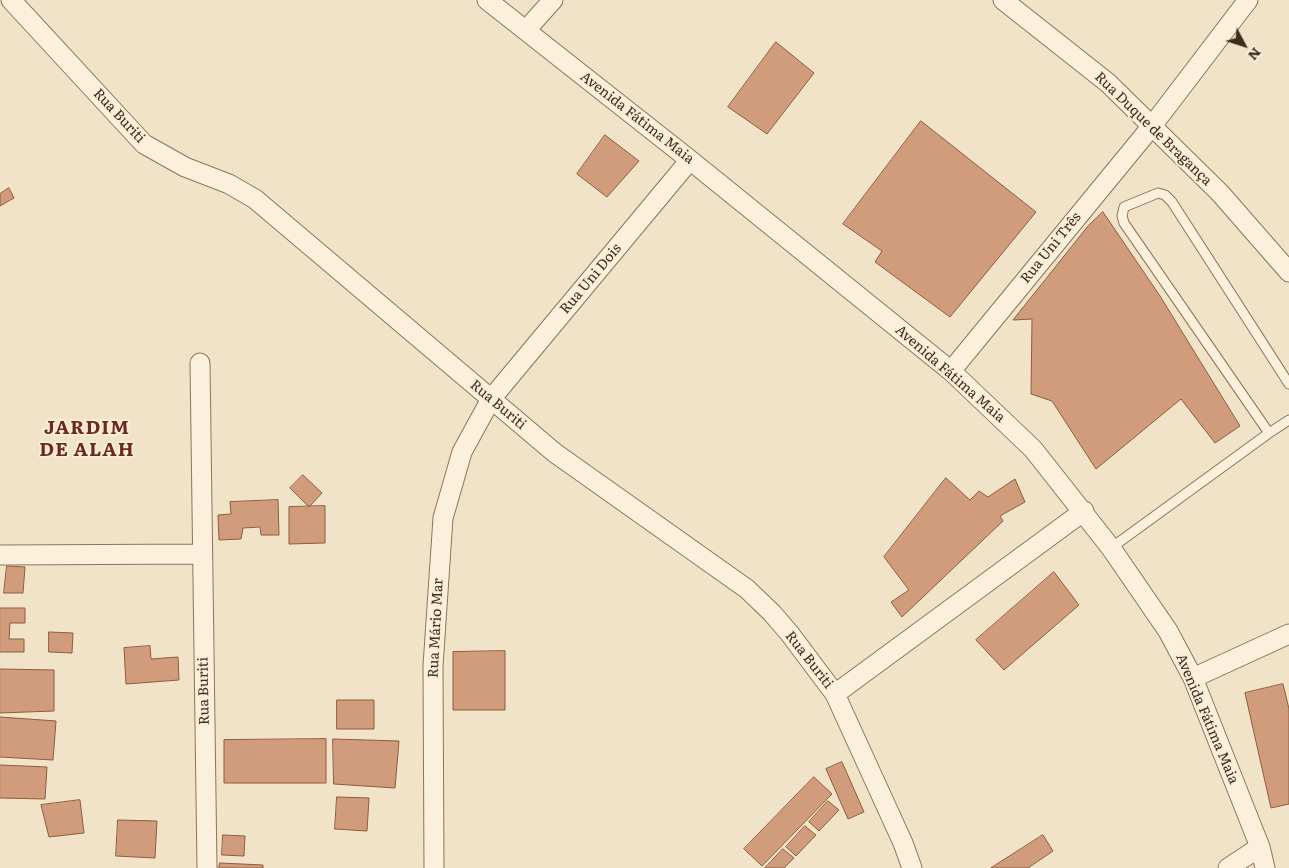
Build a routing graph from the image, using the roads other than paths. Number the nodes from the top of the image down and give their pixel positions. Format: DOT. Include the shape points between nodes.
graph roads {
  1 [pos="11,0"];
  2 [pos="487,0"];
  3 [pos="553,0"];
  4 [pos="1003,0"];
  5 [pos="1248,0"];
  6 [pos="526,30"];
  7 [pos="1152,126"];
  8 [pos="690,160"];
  9 [pos="1289,272"];
  10 [pos="200,363"];
  11 [pos="951,371"];
  12 [pos="1289,384"];
  13 [pos="491,399"];
  14 [pos="1289,420"];
  15 [pos="1269,433"];
  16 [pos="1084,511"];
  17 [pos="1111,548"];
  18 [pos="202,554"];
  19 [pos="0,555"];
  20 [pos="1289,634"];
  21 [pos="1193,678"];
  22 [pos="836,694"];
  23 [pos="1260,847"];
  24 [pos="207,868"];
  25 [pos="434,868"];
  26 [pos="912,868"];
  27 [pos="1228,868"];
  28 [pos="1265,868"];
  1 -- 13 [label="street, Rua Buriti" via="144,144 184,167 229,184 255,199"];
  2 -- 6 [label="street, Avenida Fátima Maia"];
  3 -- 6 [label="street"];
  4 -- 7 [label="street, Rua Duque de Bragança" via="1108,83"];
  5 -- 7 [label="street"];
  6 -- 8 [label="street, Avenida Fátima Maia"];
  7 -- 9 [label="street, Rua Duque de Bragança" via="1220,193"];
  7 -- 11 [label="street, Rua Uni Três"];
  8 -- 11 [label="street, Avenida Fátima Maia"];
  8 -- 13 [label="street, Rua Uni Dois"];
  10 -- 18 [label="street, Rua Buriti"];
  11 -- 16 [label="street, Avenida Fátima Maia" via="1033,449"];
  12 -- 15 [label="lane" via="1172,202 1158,193 1124,207 1124,223"];
  13 -- 22 [label="street, Rua Buriti" via="555,453 747,588 790,634"];
  13 -- 25 [label="street, Rua Mário Mar" via="462,452 442,518 433,666"];
  14 -- 15 [label="lane"];
  15 -- 17 [label="lane"];
  16 -- 17 [label="street, Avenida Fátima Maia"];
  16 -- 22 [label="street"];
  17 -- 21 [label="street, Avenida Fátima Maia" via="1168,631"];
  18 -- 19 [label="street"];
  18 -- 24 [label="street, Rua Buriti"];
  20 -- 21 [label="street"];
  21 -- 23 [label="street, Avenida Fátima Maia"];
  22 -- 26 [label="street, Rua Buriti"];
  23 -- 27 [label="street"];
  23 -- 28 [label="street, Avenida Fátima Maia"];
}
